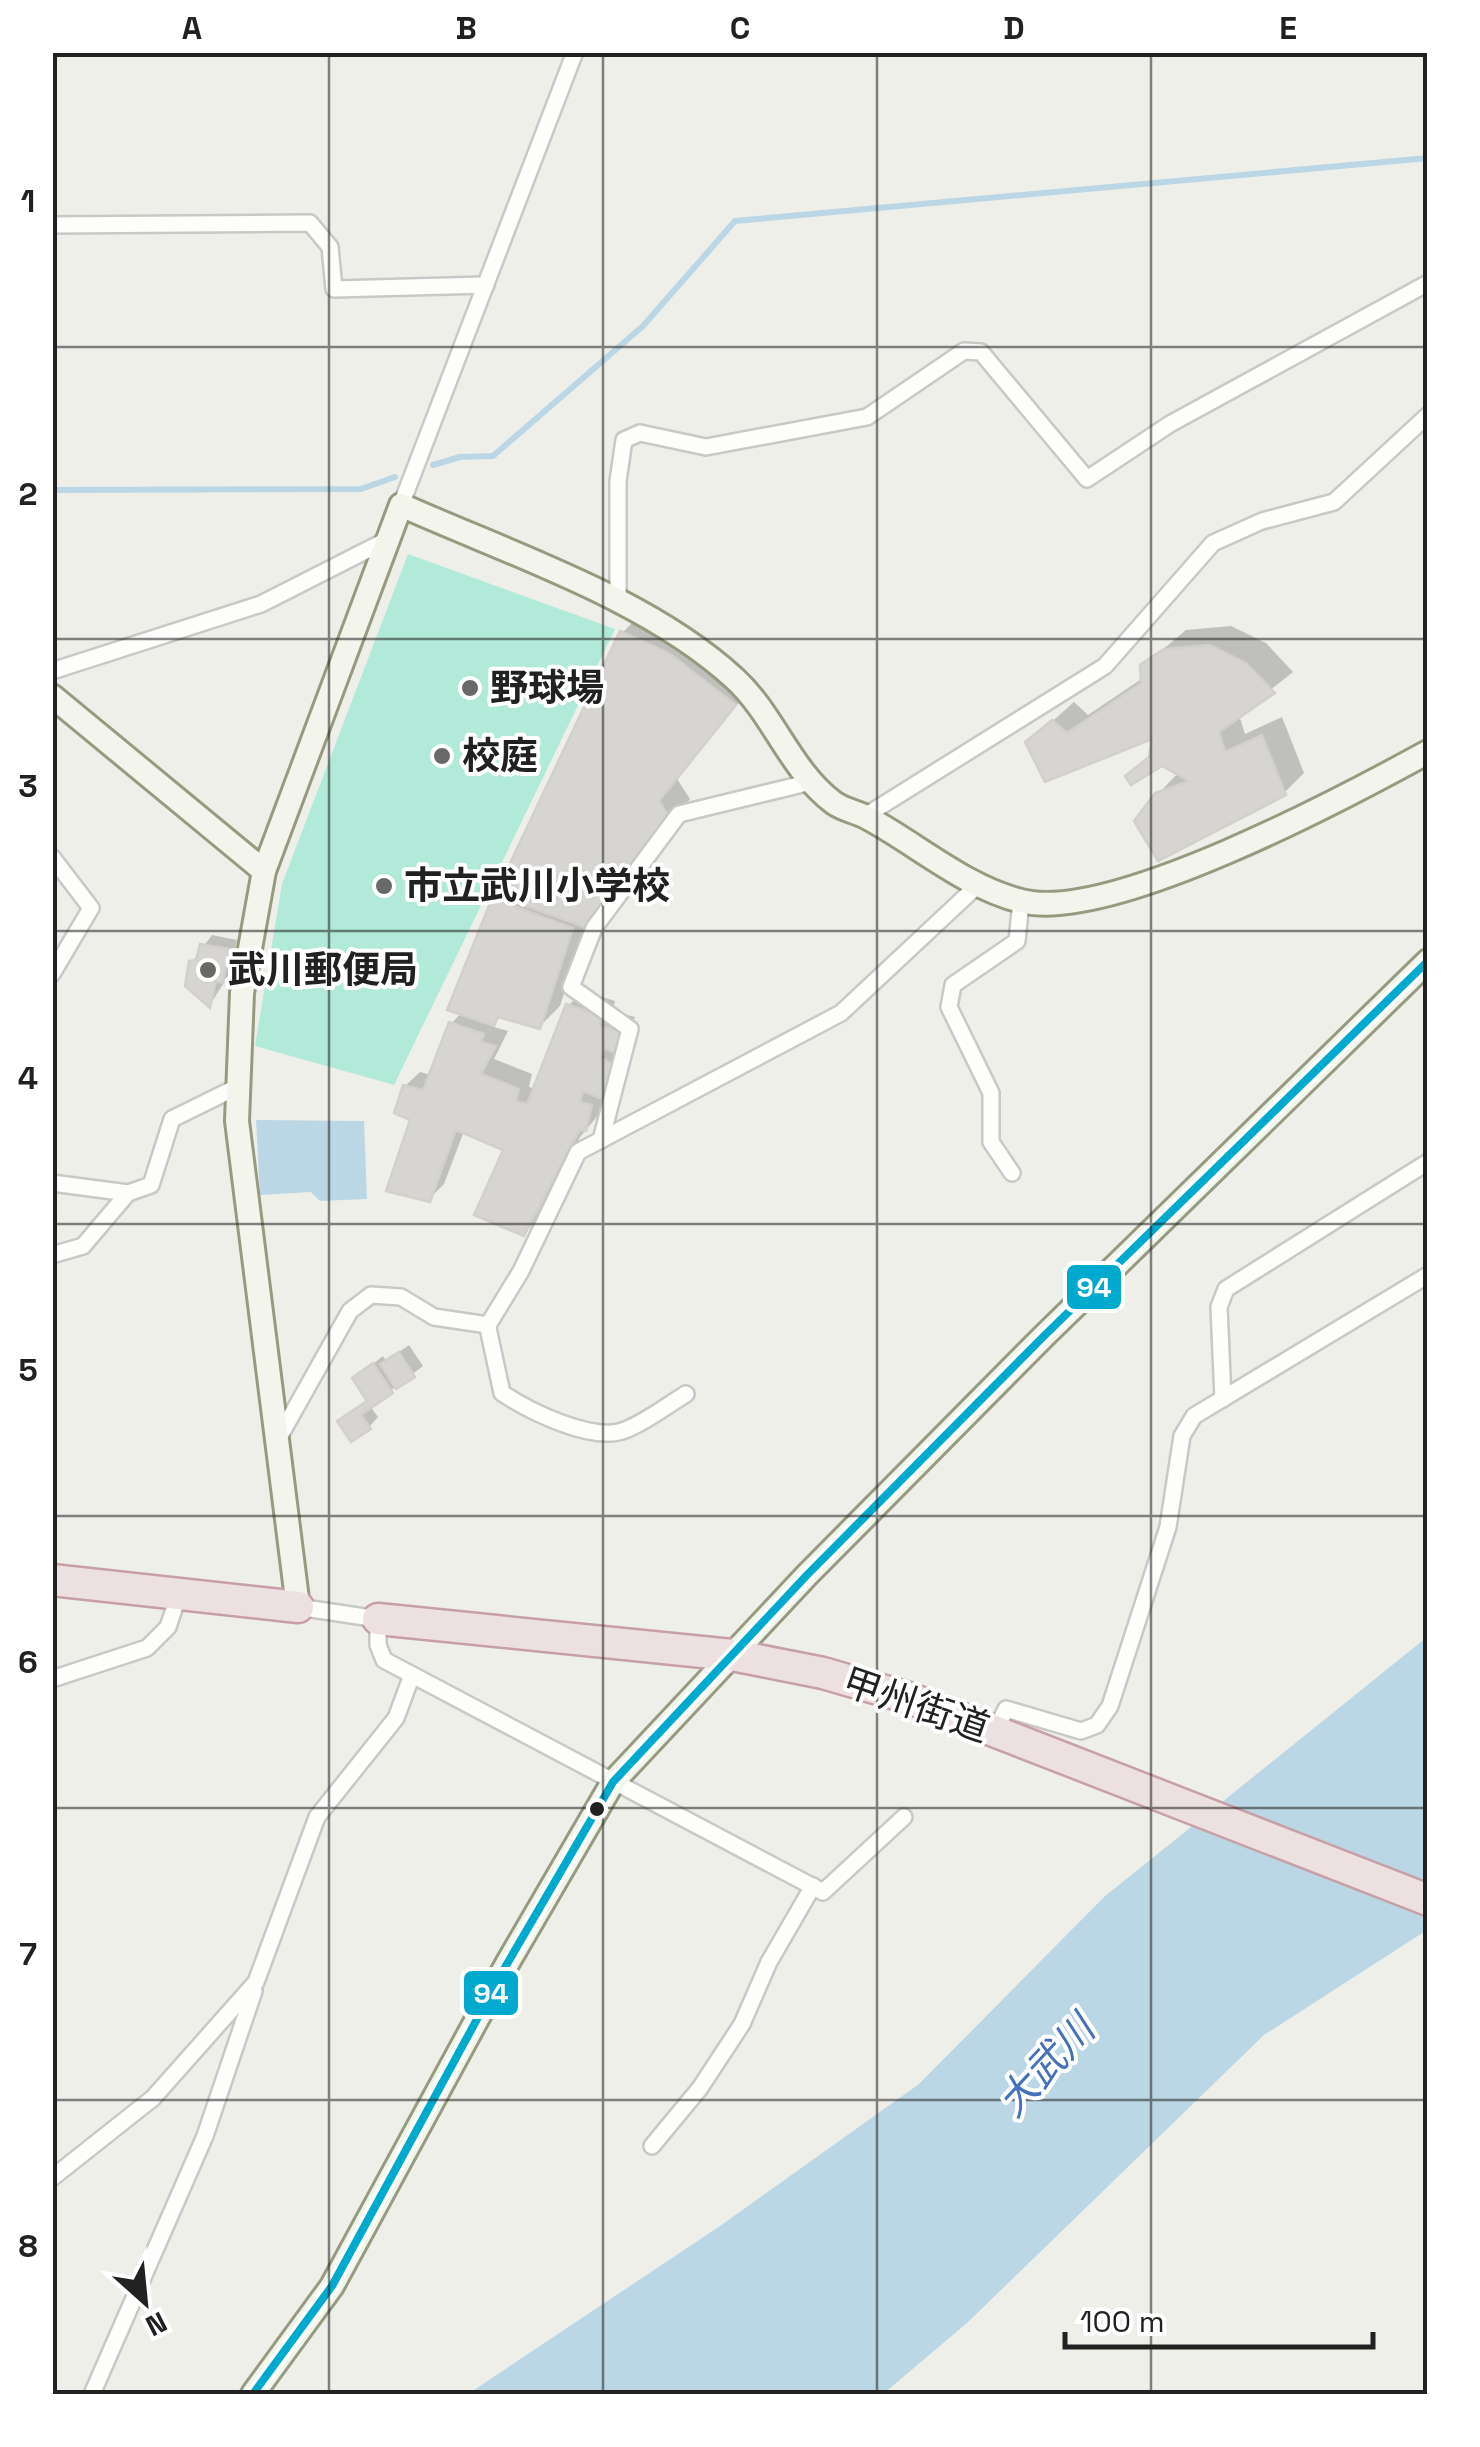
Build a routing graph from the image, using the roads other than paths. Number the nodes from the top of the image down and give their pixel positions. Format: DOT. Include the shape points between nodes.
graph roads {
  1 [pos="575,52"];
  2 [pos="52,225"];
  3 [pos="1428,284"];
  4 [pos="486,285"];
  5 [pos="1428,415"];
  6 [pos="401,505"];
  7 [pos="386,541"];
  8 [pos="618,602"];
  9 [pos="52,671"];
  10 [pos="52,696"];
  11 [pos="1428,752"];
  12 [pos="811,782"];
  13 [pos="865,816"];
  14 [pos="52,857"];
  15 [pos="264,871"];
  16 [pos="979,884"];
  17 [pos="1022,901"];
  18 [pos="1428,961"];
  19 [pos="52,974"];
  20 [pos="238,1086"];
  21 [pos="601,1140"];
  22 [pos="1428,1162"];
  23 [pos="1012,1173"];
  24 [pos="52,1183"];
  25 [pos="128,1193"];
  26 [pos="52,1255"];
  27 [pos="1428,1274"];
  28 [pos="488,1328"];
  29 [pos="686,1394"];
  30 [pos="1223,1399"];
  31 [pos="277,1442"];
  32 [pos="52,1580"];
  33 [pos="178,1597"];
  34 [pos="298,1607"];
  35 [pos="378,1619"];
  36 [pos="732,1655"];
  37 [pos="412,1675"];
  38 [pos="52,1679"];
  39 [pos="995,1732"];
  40 [pos="613,1782"];
  41 [pos="904,1817"];
  42 [pos="813,1886"];
  43 [pos="1428,1900"];
  44 [pos="256,1982"];
  45 [pos="652,2146"];
  46 [pos="52,2178"];
  47 [pos="92,2394"];
  48 [pos="253,2394"];
  1 -- 4 [label="street"];
  2 -- 4 [label="street" via="310,223 330,247 334,290"];
  3 -- 8 [label="street" via="1170,424 1086,479 981,352 964,351 867,417 706,446 640,434 624,440"];
  4 -- 6 [label="street"];
  5 -- 13 [label="street" via="1334,502 1213,542 1106,666"];
  6 -- 7 [label="street"];
  6 -- 8 [label="street"];
  7 -- 9 [label="street" via="261,604"];
  7 -- 15 [label="street"];
  8 -- 12 [label="street" via="656,620 738,680"];
  10 -- 15 [label="street"];
  11 -- 17 [label="street" via="1236,848 1062,905"];
  12 -- 13 [label="street" via="837,805"];
  12 -- 21 [label="street" via="679,814 594,928 571,988 630,1029"];
  13 -- 16 [label="street"];
  14 -- 19 [label="street" via="91,908"];
  15 -- 20 [label="street" via="246,956"];
  16 -- 17 [label="street"];
  16 -- 21 [label="street" via="841,1013"];
  17 -- 23 [label="street" via="1017,941 953,985 949,1007 991,1093 991,1142"];
  18 -- 36 [label="street" via="1044,1336"];
  20 -- 25 [label="street" via="172,1119 151,1185"];
  20 -- 31 [label="street"];
  21 -- 31 [label="street" via="578,1152 488,1326 434,1317 401,1298 371,1294 350,1310"];
  22 -- 30 [label="street" via="1226,1289 1220,1307"];
  24 -- 25 [label="street"];
  25 -- 26 [label="street" via="84,1246"];
  27 -- 30 [label="street"];
  28 -- 29 [label="street" via="502,1393 528,1410 599,1433 623,1431"];
  30 -- 39 [label="street" via="1194,1416 1182,1436 1168,1527 1110,1706 1096,1725 1081,1730 1006,1709"];
  31 -- 34 [label="street"];
  32 -- 33 [label="highway"];
  33 -- 34 [label="highway"];
  33 -- 38 [label="street" via="168,1627 148,1648"];
  34 -- 35 [label="street"];
  35 -- 36 [label="highway, 甲州街道"];
  35 -- 37 [label="street" via="384,1660"];
  36 -- 39 [label="highway, 甲州街道" via="909,1698"];
  36 -- 40 [label="street"];
  37 -- 40 [label="street"];
  37 -- 44 [label="street" via="396,1718 317,1817"];
  39 -- 43 [label="highway, 甲州街道"];
  40 -- 42 [label="street"];
  40 -- 48 [label="street" via="332,2286"];
  41 -- 42 [label="street" via="823,1892"];
  42 -- 45 [label="street" via="742,2024"];
  44 -- 46 [label="street" via="153,2098"];
  44 -- 47 [label="street" via="205,2136"];
}
